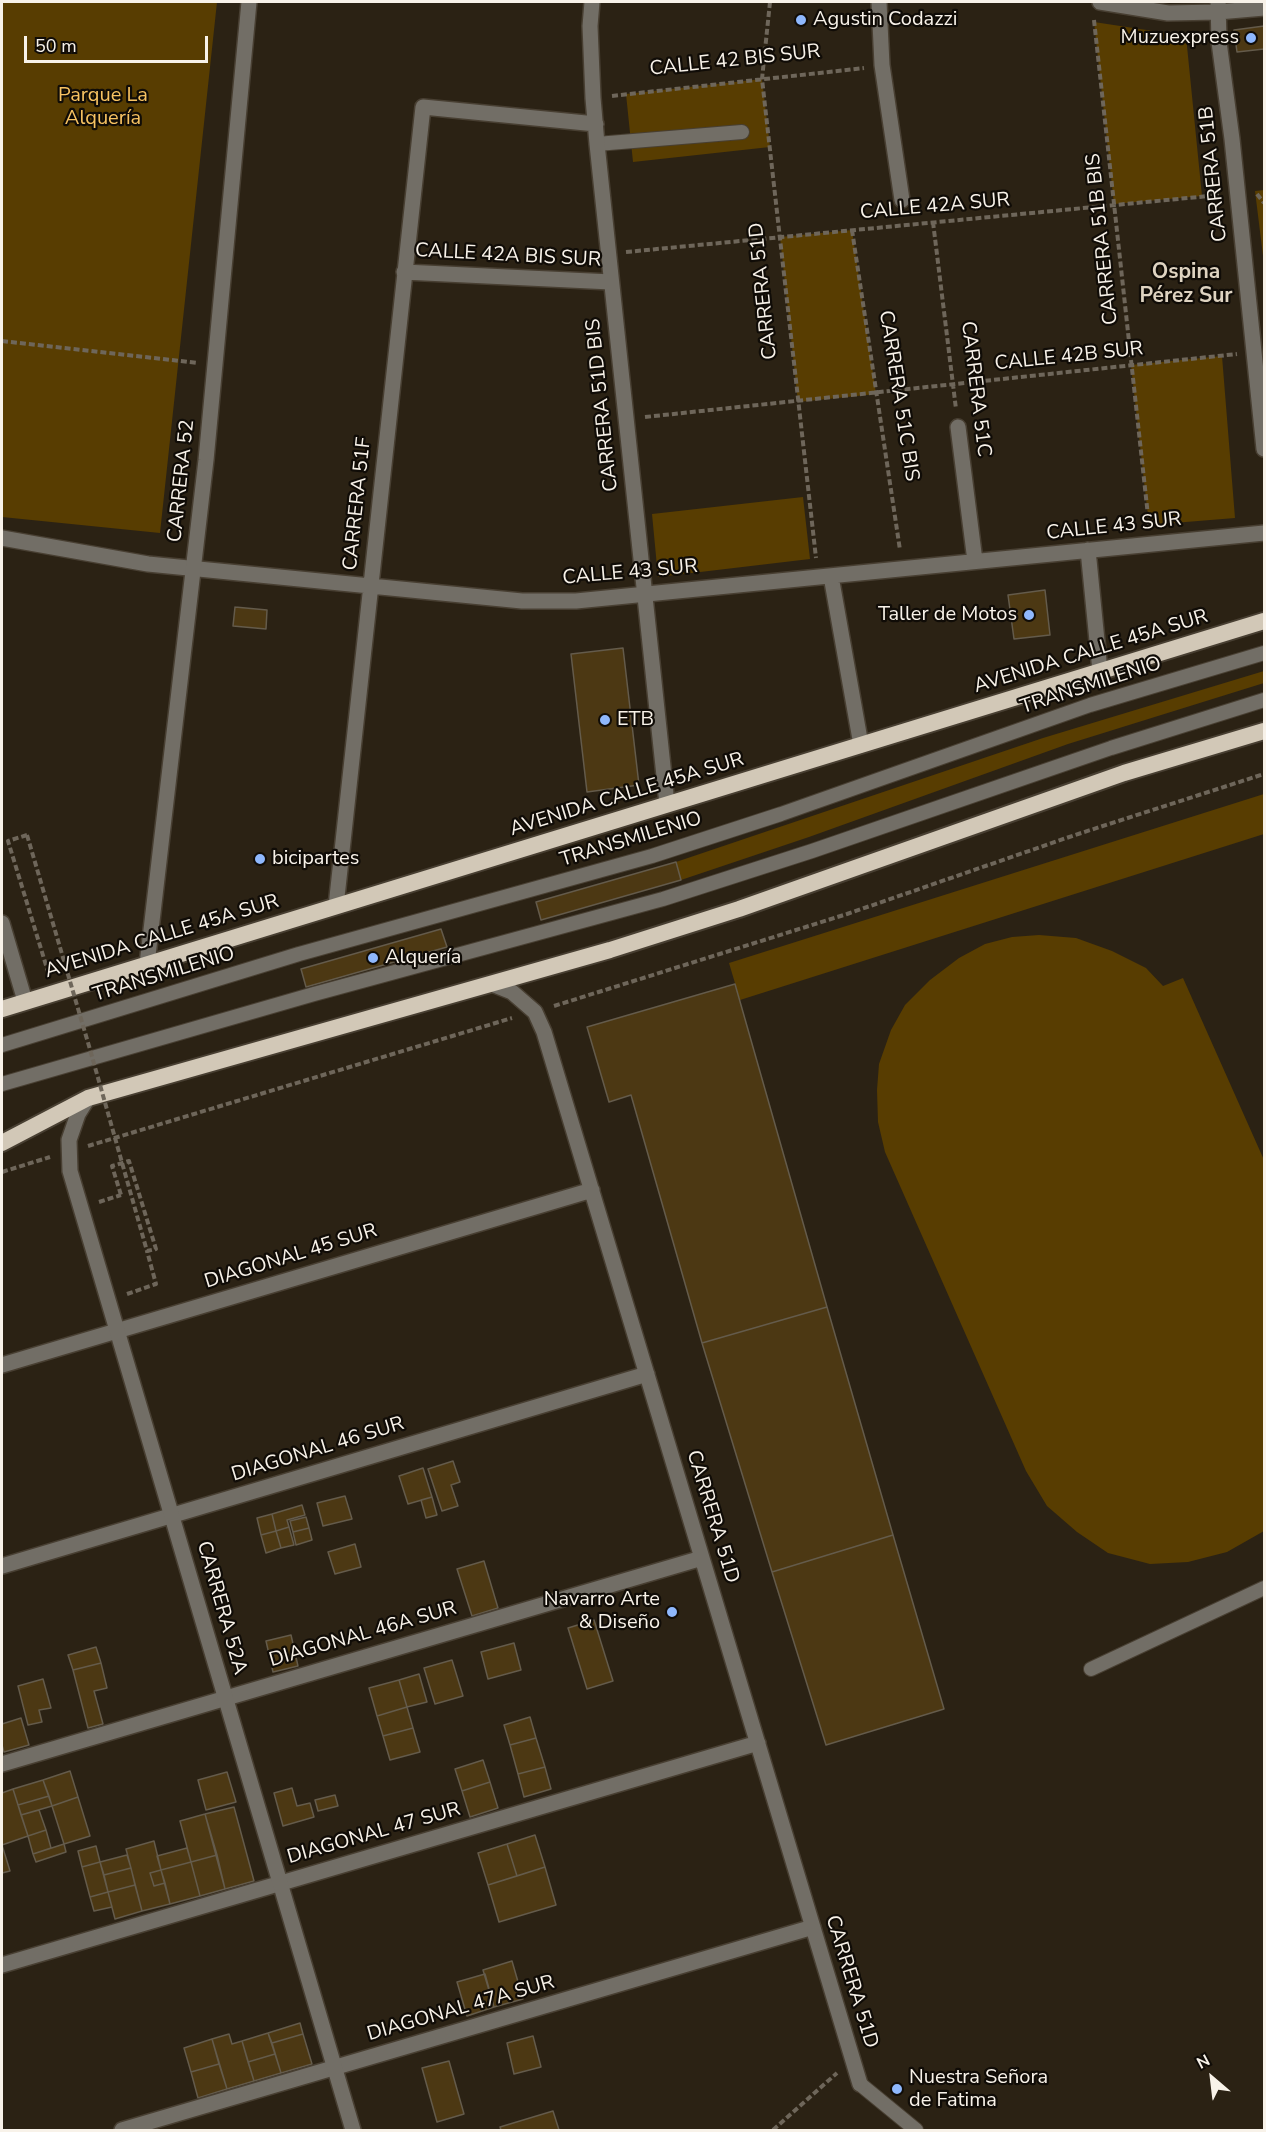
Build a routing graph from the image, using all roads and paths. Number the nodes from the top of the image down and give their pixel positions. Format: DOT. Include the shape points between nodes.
graph roads {
  1 [pos="249,2"];
  2 [pos="592,2"];
  3 [pos="770,2"];
  4 [pos="879,2"];
  5 [pos="1097,7"];
  6 [pos="1218,7"];
  7 [pos="1264,8"];
  8 [pos="882,65"];
  9 [pos="762,79"];
  10 [pos="593,98"];
  11 [pos="596,124"];
  12 [pos="742,132"];
  13 [pos="597,144"];
  14 [pos="1264,190"];
  15 [pos="1238,193"];
  16 [pos="902,200"];
  17 [pos="1114,204"];
  18 [pos="933,222"];
  19 [pos="852,230"];
  20 [pos="780,237"];
  21 [pos="609,254"];
  22 [pos="404,272"];
  23 [pos="611,282"];
  24 [pos="2,341"];
  25 [pos="1254,352"];
  26 [pos="215,365"];
  27 [pos="1131,365"];
  28 [pos="953,385"];
  29 [pos="876,394"];
  30 [pos="798,402"];
  31 [pos="626,419"];
  32 [pos="958,427"];
  33 [pos="1264,449"];
  34 [pos="1264,533"];
  35 [pos="2,538"];
  36 [pos="1150,544"];
  37 [pos="1088,550"];
  38 [pos="975,561"];
  39 [pos="193,568"];
  40 [pos="902,568"];
  41 [pos="824,576"];
  42 [pos="370,586"];
  43 [pos="644,594"];
  44 [pos="1264,621"];
  45 [pos="1264,652"];
  46 [pos="1100,671"];
  47 [pos="1264,700"];
  48 [pos="1264,731"];
  49 [pos="861,745"];
  50 [pos="1264,774"];
  51 [pos="667,804"];
  52 [pos="336,906"];
  53 [pos="2,923"];
  54 [pos="43,956"];
  55 [pos="147,964"];
  56 [pos="492,984"];
  57 [pos="25,1001"];
  58 [pos="2,1008"];
  59 [pos="535,1011"];
  60 [pos="2,1045"];
  61 [pos="2,1084"];
  62 [pos="88,1098"];
  63 [pos="2,1143"];
  64 [pos="68,1151"];
  65 [pos="2,1172"];
  66 [pos="591,1190"];
  67 [pos="90,1205"];
  68 [pos="147,1251"];
  69 [pos="119,1296"];
  70 [pos="117,1330"];
  71 [pos="2,1365"];
  72 [pos="647,1374"];
  73 [pos="172,1515"];
  74 [pos="702,1558"];
  75 [pos="2,1566"];
  76 [pos="1264,1588"];
  77 [pos="1091,1669"];
  78 [pos="225,1698"];
  79 [pos="758,1743"];
  80 [pos="2,1764"];
  81 [pos="280,1883"];
  82 [pos="813,1927"];
  83 [pos="2,1965"];
  84 [pos="852,2059"];
  85 [pos="334,2068"];
  86 [pos="860,2084"];
  87 [pos="122,2130"];
  88 [pos="353,2130"];
  89 [pos="773,2130"];
  90 [pos="916,2130"];
  1 -- 26 [label="street, CARRERA 52"];
  2 -- 10 [label="street, CARRERA 51D BIS"];
  3 -- 9 [label="path, CARRERA 51D"];
  4 -- 8 [label="street"];
  5 -- 6 [label="street" via="1151,11"];
  5 -- 17 [label="path, CARRERA 51B BIS"];
  6 -- 7 [label="street"];
  6 -- 15 [label="street, CARRERA 51B"];
  8 -- 9 [label="path, CALLE 42 BIS SUR"];
  8 -- 16 [label="street"];
  9 -- 10 [label="path, CALLE 42 BIS SUR"];
  9 -- 20 [label="path, CARRERA 51D"];
  10 -- 11 [label="street, CARRERA 51D BIS"];
  11 -- 13 [label="street, CARRERA 51D BIS"];
  11 -- 22 [label="street, CARRERA 51F" via="423,107"];
  12 -- 13 [label="lane"];
  13 -- 21 [label="street, CARRERA 51D BIS"];
  14 -- 15 [label="path, CALLE 42A SUR"];
  15 -- 17 [label="path, CALLE 42A SUR"];
  15 -- 25 [label="street, CARRERA 51B"];
  17 -- 18 [label="path, CALLE 42A SUR"];
  17 -- 27 [label="path, CARRERA 51B BIS"];
  18 -- 19 [label="path, CALLE 42A SUR"];
  18 -- 28 [label="path, CARRERA 51C"];
  19 -- 20 [label="path, CALLE 42A SUR"];
  19 -- 29 [label="path, CARRERA 51C BIS"];
  20 -- 21 [label="path, CALLE 42A SUR"];
  20 -- 30 [label="path, CARRERA 51D"];
  21 -- 23 [label="street, CARRERA 51D BIS"];
  22 -- 23 [label="street, CALLE 42A BIS SUR"];
  22 -- 42 [label="street, CARRERA 51F"];
  23 -- 31 [label="street, CARRERA 51D BIS"];
  24 -- 26 [label="path"];
  25 -- 27 [label="path, CALLE 42B SUR"];
  25 -- 33 [label="street, CARRERA 51B"];
  26 -- 39 [label="street, CARRERA 52"];
  27 -- 28 [label="path, CALLE 42B SUR"];
  27 -- 36 [label="path, CARRERA 51B BIS"];
  28 -- 29 [label="path, CALLE 42B SUR"];
  28 -- 32 [label="path, CARRERA 51C"];
  29 -- 30 [label="path, CALLE 42B SUR"];
  29 -- 40 [label="path, CARRERA 51C BIS"];
  30 -- 31 [label="path, CALLE 42B SUR"];
  30 -- 41 [label="path, CARRERA 51D"];
  31 -- 43 [label="street, CARRERA 51D BIS"];
  32 -- 38 [label="street, CARRERA 51C"];
  34 -- 36 [label="street, CALLE 43 SUR"];
  35 -- 39 [label="street, CALLE 43 SUR" via="148,564"];
  36 -- 37 [label="street, CALLE 43 SUR"];
  37 -- 38 [label="street, CALLE 43 SUR"];
  37 -- 46 [label="street"];
  38 -- 40 [label="street, CALLE 43 SUR"];
  39 -- 42 [label="street, CALLE 43 SUR"];
  39 -- 55 [label="street, CARRERA 52"];
  40 -- 41 [label="street, CALLE 43 SUR"];
  41 -- 43 [label="street, CALLE 43 SUR"];
  41 -- 49 [label="street"];
  42 -- 43 [label="street, CALLE 43 SUR" via="540,601"];
  42 -- 52 [label="street, CARRERA 51F"];
  43 -- 51 [label="street, CARRERA 51D BIS"];
  44 -- 46 [label="highway, AVENIDA CALLE 45A SUR"];
  45 -- 60 [label="lane, TRANSMILENIO" via="1090,705 652,856 310,951"];
  46 -- 49 [label="highway, AVENIDA CALLE 45A SUR"];
  47 -- 61 [label="lane" via="663,899"];
  48 -- 56 [label="highway" via="1032,804 739,909"];
  49 -- 51 [label="highway, AVENIDA CALLE 45A SUR"];
  50 -- 59 [label="path" via="847,914"];
  51 -- 52 [label="highway, AVENIDA CALLE 45A SUR"];
  52 -- 55 [label="highway, AVENIDA CALLE 45A SUR"];
  53 -- 57 [label="street"];
  54 -- 68 [label="path, bridge" via="8,841 27,835"];
  55 -- 57 [label="highway, AVENIDA CALLE 45A SUR"];
  56 -- 59 [label="street, CARRERA 51D" via="512,992"];
  56 -- 62 [label="highway"];
  57 -- 58 [label="highway, AVENIDA CALLE 45A SUR"];
  59 -- 64 [label="path"];
  59 -- 66 [label="street, CARRERA 51D"];
  62 -- 63 [label="highway"];
  62 -- 64 [label="street, CARRERA 52A" via="73,1125"];
  64 -- 65 [label="path"];
  64 -- 70 [label="street, CARRERA 52A" via="70,1172"];
  66 -- 70 [label="street, DIAGONAL 45 SUR"];
  66 -- 72 [label="street, CARRERA 51D"];
  67 -- 68 [label="path, bridge" via="122,1195 112,1166 129,1161 156,1249"];
  68 -- 69 [label="path" via="156,1284"];
  70 -- 71 [label="street, DIAGONAL 45 SUR"];
  70 -- 73 [label="street, CARRERA 52A"];
  72 -- 73 [label="street, DIAGONAL 46 SUR"];
  72 -- 74 [label="street, CARRERA 51D"];
  73 -- 75 [label="street, DIAGONAL 46 SUR"];
  73 -- 78 [label="street, CARRERA 52A"];
  74 -- 78 [label="street, DIAGONAL 46A SUR"];
  74 -- 79 [label="street, CARRERA 51D"];
  76 -- 77 [label="lane"];
  78 -- 80 [label="street, DIAGONAL 46A SUR"];
  78 -- 81 [label="street, CARRERA 52A"];
  79 -- 81 [label="street, DIAGONAL 47 SUR"];
  79 -- 82 [label="street, CARRERA 51D"];
  81 -- 83 [label="street, DIAGONAL 47 SUR"];
  81 -- 85 [label="street, CARRERA 52A"];
  82 -- 84 [label="street, CARRERA 51D"];
  82 -- 85 [label="street, DIAGONAL 47A SUR"];
  84 -- 86 [label="street, CARRERA 51D"];
  84 -- 89 [label="path"];
  85 -- 87 [label="street, DIAGONAL 47A SUR"];
  85 -- 88 [label="street, CARRERA 52A"];
  86 -- 90 [label="lane"];
}
